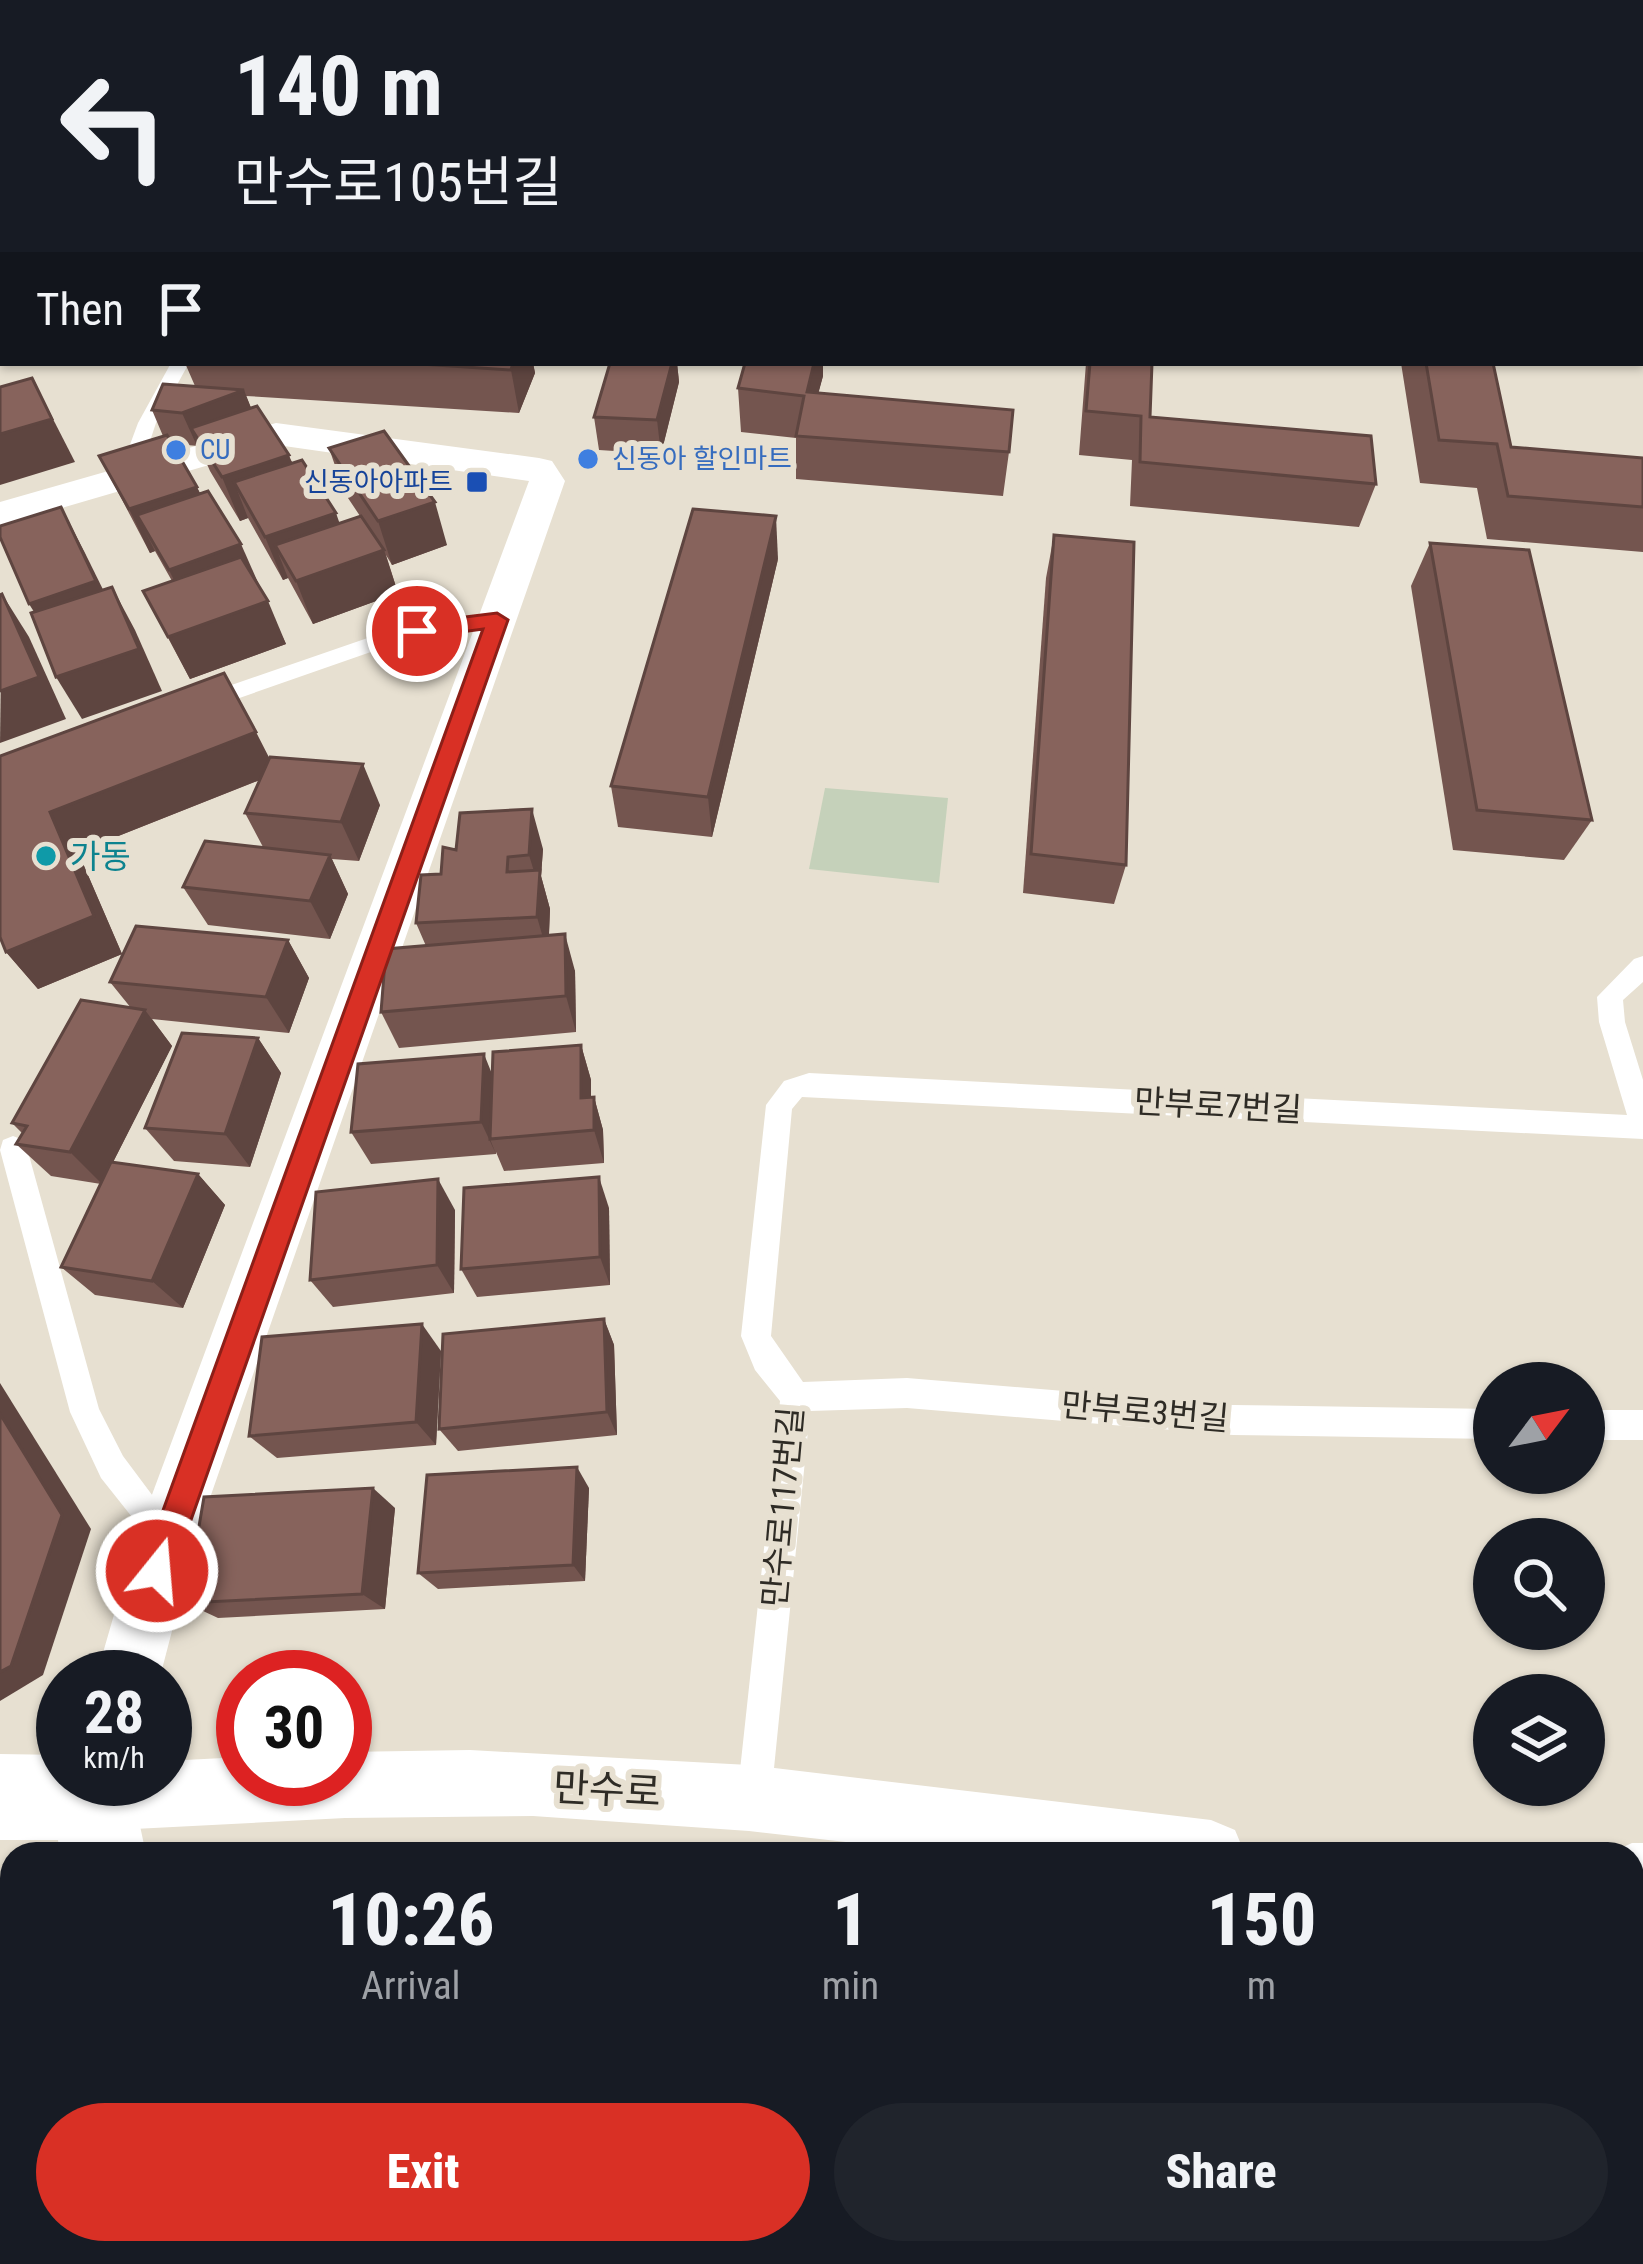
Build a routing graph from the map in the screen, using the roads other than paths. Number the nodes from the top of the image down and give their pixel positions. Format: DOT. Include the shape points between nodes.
graph roads {
  1 [pos="178,366"];
  2 [pos="128,476"];
  3 [pos="0,514"];
  4 [pos="497,620"];
  5 [pos="170,714"];
  6 [pos="1643,966"];
  7 [pos="793,1089"];
  8 [pos="1643,1125"];
  9 [pos="14,1148"];
  10 [pos="796,1397"];
  11 [pos="1473,1424"];
  12 [pos="1605,1425"];
  13 [pos="1643,1426"];
  14 [pos="167,1535"];
  15 [pos="135,1650"];
  16 [pos="0,1797"];
  17 [pos="754,1798"];
  18 [pos="99,1810"];
  19 [pos="1113,1842"];
  1 -- 2 [label="lane"];
  2 -- 3 [label="street"];
  2 -- 4 [label="street" via="276,434 538,469 547,481"];
  4 -- 5 [label="lane" via="385,640"];
  4 -- 14 [label="street"];
  6 -- 8 [label="lane" via="1610,997"];
  7 -- 8 [label="lane, 만부로7번길"];
  7 -- 10 [label="lane, 만수로117번길" via="779,1105 756,1336"];
  9 -- 14 [label="lane" via="85,1412 112,1467"];
  10 -- 11 [label="lane, 만부로3번길" via="907,1393 1233,1420"];
  10 -- 17 [label="lane, 만수로117번길"];
  12 -- 13 [label="lane"];
  14 -- 15 [label="street"];
  16 -- 18 [label="street, 만수로"];
  17 -- 18 [label="street, 만수로" via="467,1784"];
  17 -- 19 [label="street, 만수로"];
}
